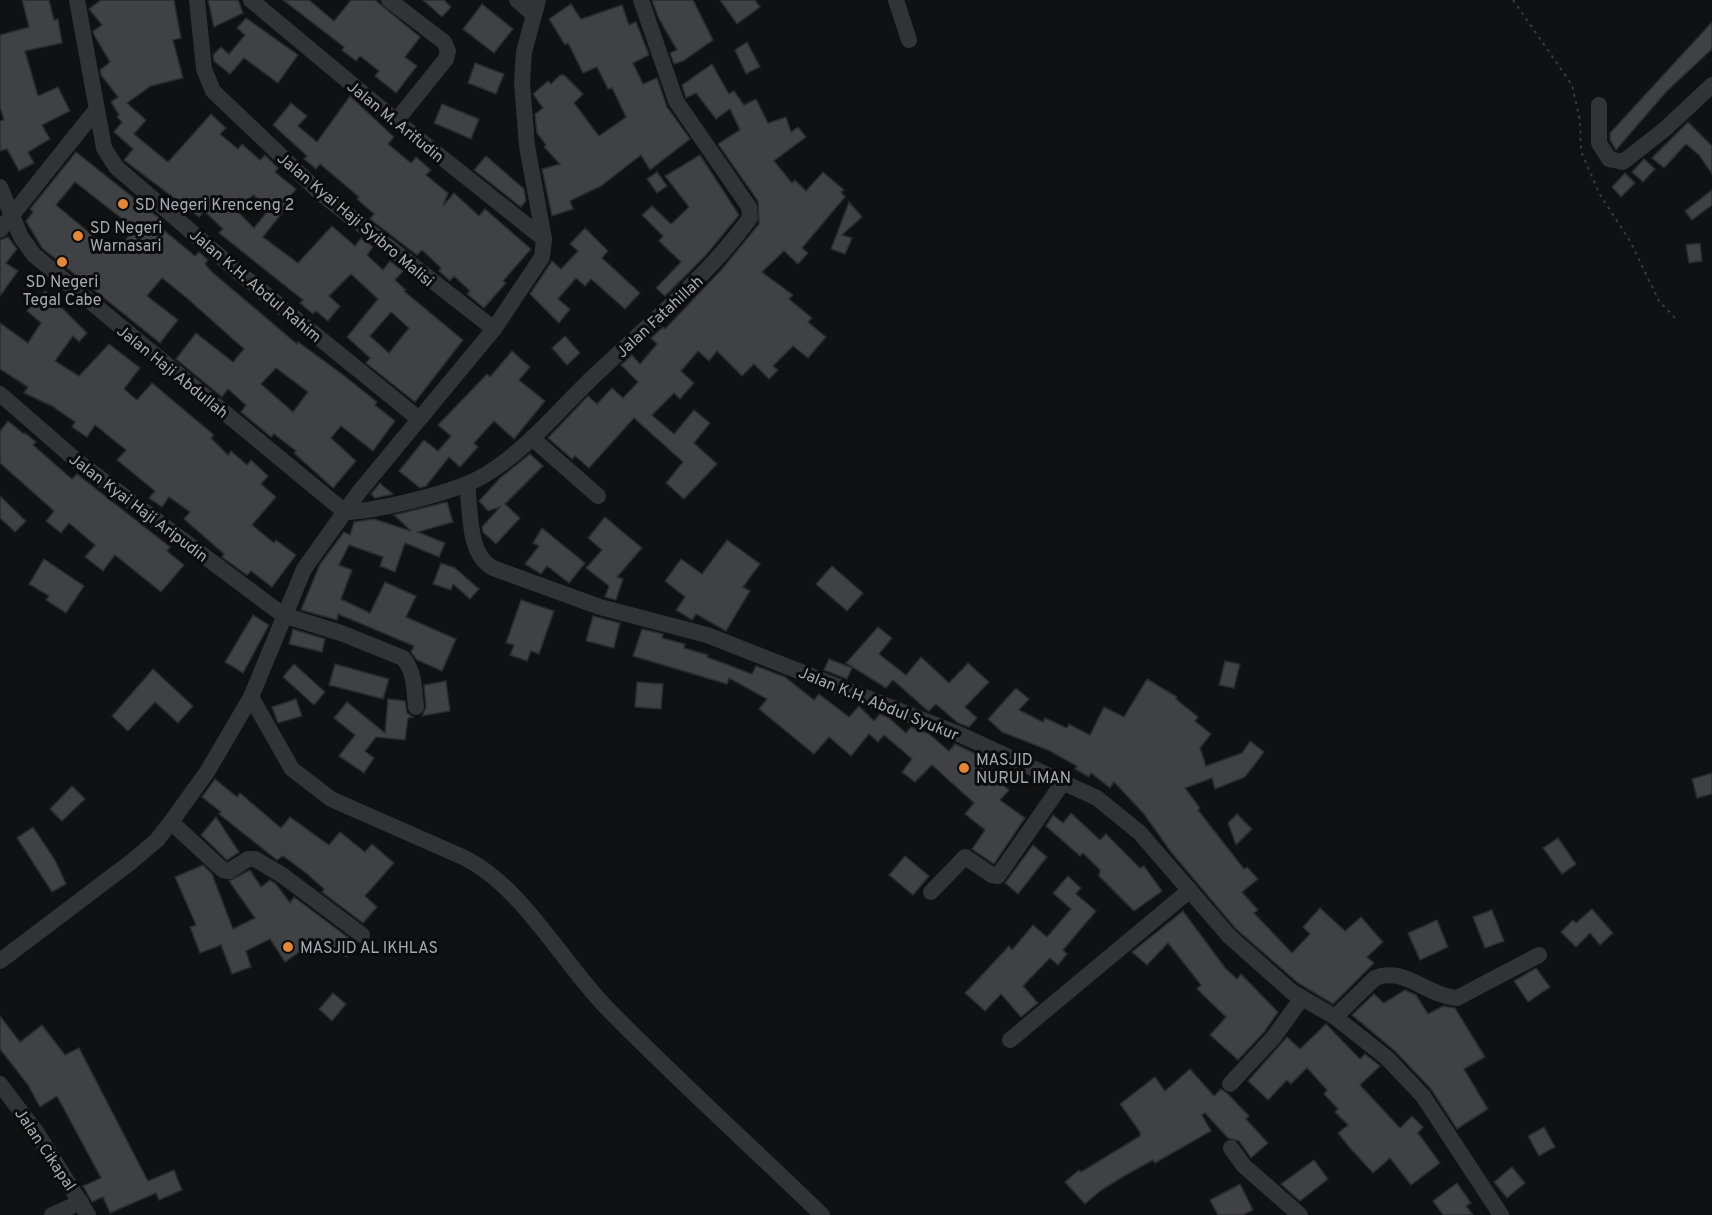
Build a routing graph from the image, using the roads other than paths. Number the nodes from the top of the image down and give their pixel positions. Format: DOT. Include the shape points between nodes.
graph roads {
  1 [pos="77,0"];
  2 [pos="197,0"];
  3 [pos="251,0"];
  4 [pos="389,0"];
  5 [pos="517,0"];
  6 [pos="641,0"];
  7 [pos="896,0"];
  8 [pos="536,7"];
  9 [pos="909,40"];
  10 [pos="1712,85"];
  11 [pos="1599,105"];
  12 [pos="96,110"];
  13 [pos="396,121"];
  14 [pos="0,187"];
  15 [pos="10,215"];
  16 [pos="0,230"];
  17 [pos="544,239"];
  18 [pos="494,329"];
  19 [pos="0,394"];
  20 [pos="419,419"];
  21 [pos="532,438"];
  22 [pos="467,484"];
  23 [pos="598,496"];
  24 [pos="345,512"];
  25 [pos="283,615"];
  26 [pos="251,698"];
  27 [pos="416,707"];
  28 [pos="1064,781"];
  29 [pos="171,822"];
  30 [pos="1190,890"];
  31 [pos="931,892"];
  32 [pos="363,935"];
  33 [pos="1539,954"];
  34 [pos="0,961"];
  35 [pos="1302,998"];
  36 [pos="1335,1017"];
  37 [pos="1010,1040"];
  38 [pos="0,1084"];
  39 [pos="1230,1084"];
  40 [pos="1231,1148"];
  41 [pos="84,1208"];
  42 [pos="52,1215"];
  43 [pos="822,1215"];
  44 [pos="1300,1215"];
  45 [pos="1501,1215"];
  1 -- 12 [label="street, Jalan K.H. Abdul Rahim"];
  2 -- 18 [label="street, Jalan Kyai Haji Syibro Malisi" via="204,69 213,92 319,192"];
  3 -- 13 [label="street, Jalan M. Arifudin"];
  4 -- 13 [label="street" via="444,42 448,51 446,59"];
  5 -- 8 [label="street"];
  6 -- 21 [label="street, Jalan Fatahillah" via="676,101 749,207 750,218 716,262"];
  7 -- 9 [label="street"];
  8 -- 17 [label="street" via="524,52 523,114"];
  10 -- 11 [label="street" via="1623,162 1609,159 1599,143"];
  12 -- 15 [label="street"];
  12 -- 20 [label="street, Jalan K.H. Abdul Rahim" via="104,148 116,167"];
  13 -- 17 [label="street, Jalan M. Arifudin"];
  14 -- 15 [label="street, Jalan Haji Abdullah"];
  15 -- 16 [label="street"];
  15 -- 24 [label="street, Jalan Haji Abdullah" via="34,255"];
  17 -- 18 [label="street" via="542,256"];
  18 -- 20 [label="street"];
  19 -- 25 [label="street, Jalan Kyai Haji Aripudin" via="77,461"];
  20 -- 24 [label="street"];
  21 -- 22 [label="street, Jalan Fatahillah" via="487,474"];
  21 -- 23 [label="street"];
  22 -- 24 [label="street, Jalan Fatahillah" via="368,510"];
  22 -- 28 [label="street, Jalan K.H. Abdul Syukur" via="476,548 483,563 500,572 600,607 707,635 961,735"];
  24 -- 25 [label="street" via="304,569"];
  25 -- 26 [label="street"];
  25 -- 27 [label="street, Jalan Kyai Haji Aripudin" via="403,658 413,678"];
  26 -- 29 [label="street" via="207,772"];
  26 -- 43 [label="street" via="291,769 316,789 465,858 504,886 604,1005"];
  28 -- 30 [label="street, Jalan K.H. Abdul Syukur" via="1120,814"];
  28 -- 31 [label="street" via="998,876 965,857"];
  29 -- 32 [label="street" via="223,870 255,859"];
  29 -- 34 [label="street" via="131,862"];
  30 -- 35 [label="street, Jalan K.H. Abdul Syukur" via="1229,936"];
  30 -- 37 [label="street"];
  33 -- 36 [label="street" via="1457,998 1443,997 1397,975 1383,975 1375,978"];
  35 -- 36 [label="street, Jalan K.H. Abdul Syukur"];
  35 -- 39 [label="street" via="1273,1038"];
  36 -- 45 [label="street, Jalan K.H. Abdul Syukur" via="1374,1046 1423,1096"];
  38 -- 41 [label="street, Jalan Cikapal" via="37,1133"];
  40 -- 44 [label="street" via="1244,1166"];
  41 -- 42 [label="street"];
}
